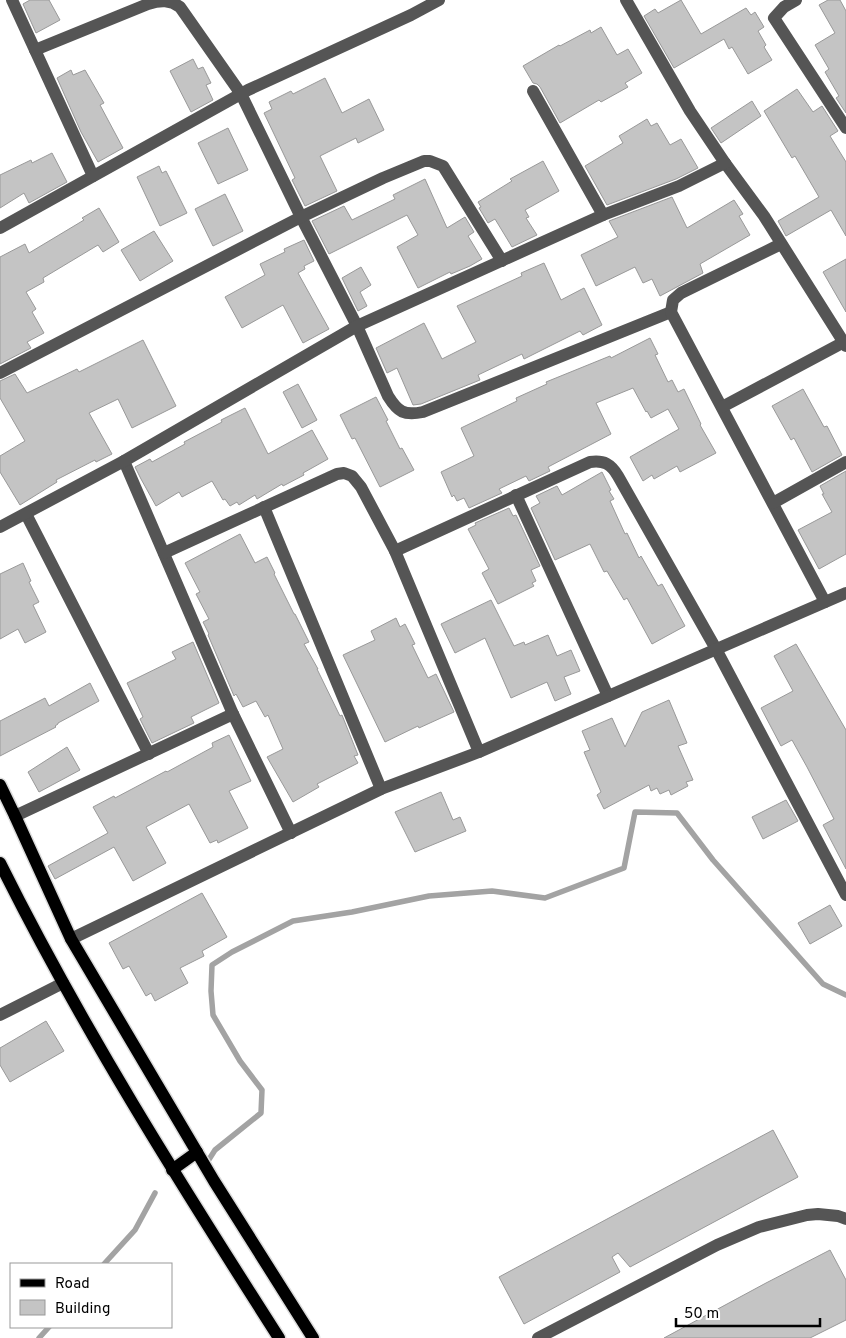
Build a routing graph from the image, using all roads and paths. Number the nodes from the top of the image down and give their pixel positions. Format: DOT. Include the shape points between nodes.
graph roads {
  1 [pos="12,0"];
  2 [pos="439,0"];
  3 [pos="626,0"];
  4 [pos="796,0"];
  5 [pos="782,3"];
  6 [pos="35,50"];
  7 [pos="533,91"];
  8 [pos="241,94"];
  9 [pos="846,128"];
  10 [pos="725,163"];
  11 [pos="93,176"];
  12 [pos="603,215"];
  13 [pos="301,217"];
  14 [pos="0,228"];
  15 [pos="781,244"];
  16 [pos="502,261"];
  17 [pos="671,312"];
  18 [pos="357,326"];
  19 [pos="845,344"];
  20 [pos="0,373"];
  21 [pos="722,407"];
  22 [pos="124,461"];
  23 [pos="846,462"];
  24 [pos="516,495"];
  25 [pos="773,503"];
  26 [pos="264,507"];
  27 [pos="26,514"];
  28 [pos="0,527"];
  29 [pos="395,550"];
  30 [pos="164,553"];
  31 [pos="846,592"];
  32 [pos="825,602"];
  33 [pos="716,649"];
  34 [pos="608,696"];
  35 [pos="233,714"];
  36 [pos="479,752"];
  37 [pos="149,754"];
  38 [pos="0,785"];
  39 [pos="381,789"];
  40 [pos="15,816"];
  41 [pos="291,833"];
  42 [pos="0,863"];
  43 [pos="842,876"];
  44 [pos="846,895"];
  45 [pos="70,940"];
  46 [pos="63,982"];
  47 [pos="0,1015"];
  48 [pos="197,1152"];
  49 [pos="172,1170"];
  50 [pos="843,1216"];
  51 [pos="279,1338"];
  52 [pos="314,1338"];
  53 [pos="538,1338"];
  1 -- 6 [label="street"];
  2 -- 8 [label="street"];
  3 -- 10 [label="street" via="690,111"];
  4 -- 5 [label="street"];
  5 -- 9 [label="street" via="774,18"];
  6 -- 8 [label="street" via="148,4 174,2"];
  6 -- 11 [label="street"];
  7 -- 12 [label="street"];
  8 -- 11 [label="street"];
  8 -- 13 [label="street"];
  10 -- 12 [label="street" via="679,186"];
  10 -- 15 [label="street"];
  11 -- 14 [label="street"];
  12 -- 16 [label="street"];
  13 -- 16 [label="street" via="383,178 430,160 449,173"];
  13 -- 18 [label="street"];
  13 -- 20 [label="street"];
  15 -- 17 [label="street" via="681,293 672,300"];
  15 -- 19 [label="street"];
  16 -- 18 [label="street"];
  17 -- 18 [label="street" via="414,414 401,412 388,396"];
  17 -- 21 [label="street"];
  18 -- 22 [label="street"];
  19 -- 21 [label="street"];
  21 -- 25 [label="street"];
  22 -- 27 [label="street"];
  22 -- 30 [label="street"];
  23 -- 25 [label="street"];
  24 -- 29 [label="street"];
  24 -- 33 [label="street" via="590,462 599,461 610,466"];
  24 -- 34 [label="street"];
  25 -- 32 [label="street"];
  26 -- 29 [label="street" via="337,474 348,474 361,486"];
  26 -- 30 [label="street"];
  26 -- 39 [label="street"];
  27 -- 28 [label="street"];
  27 -- 37 [label="street"];
  29 -- 36 [label="street"];
  30 -- 35 [label="street"];
  31 -- 32 [label="street"];
  32 -- 33 [label="street"];
  33 -- 34 [label="street"];
  33 -- 43 [label="street"];
  34 -- 36 [label="street"];
  35 -- 37 [label="street"];
  35 -- 41 [label="street"];
  36 -- 39 [label="street"];
  37 -- 40 [label="street"];
  38 -- 40 [label="main road"];
  39 -- 41 [label="street"];
  40 -- 45 [label="main road"];
  41 -- 45 [label="street"];
  42 -- 46 [label="main road"];
  43 -- 44 [label="street"];
  45 -- 48 [label="main road"];
  46 -- 47 [label="street"];
  46 -- 49 [label="main road"];
  48 -- 49 [label="main road"];
  48 -- 52 [label="main road"];
  49 -- 51 [label="main road"];
  50 -- 53 [label="street" via="807,1215 759,1227 717,1245"];
}
